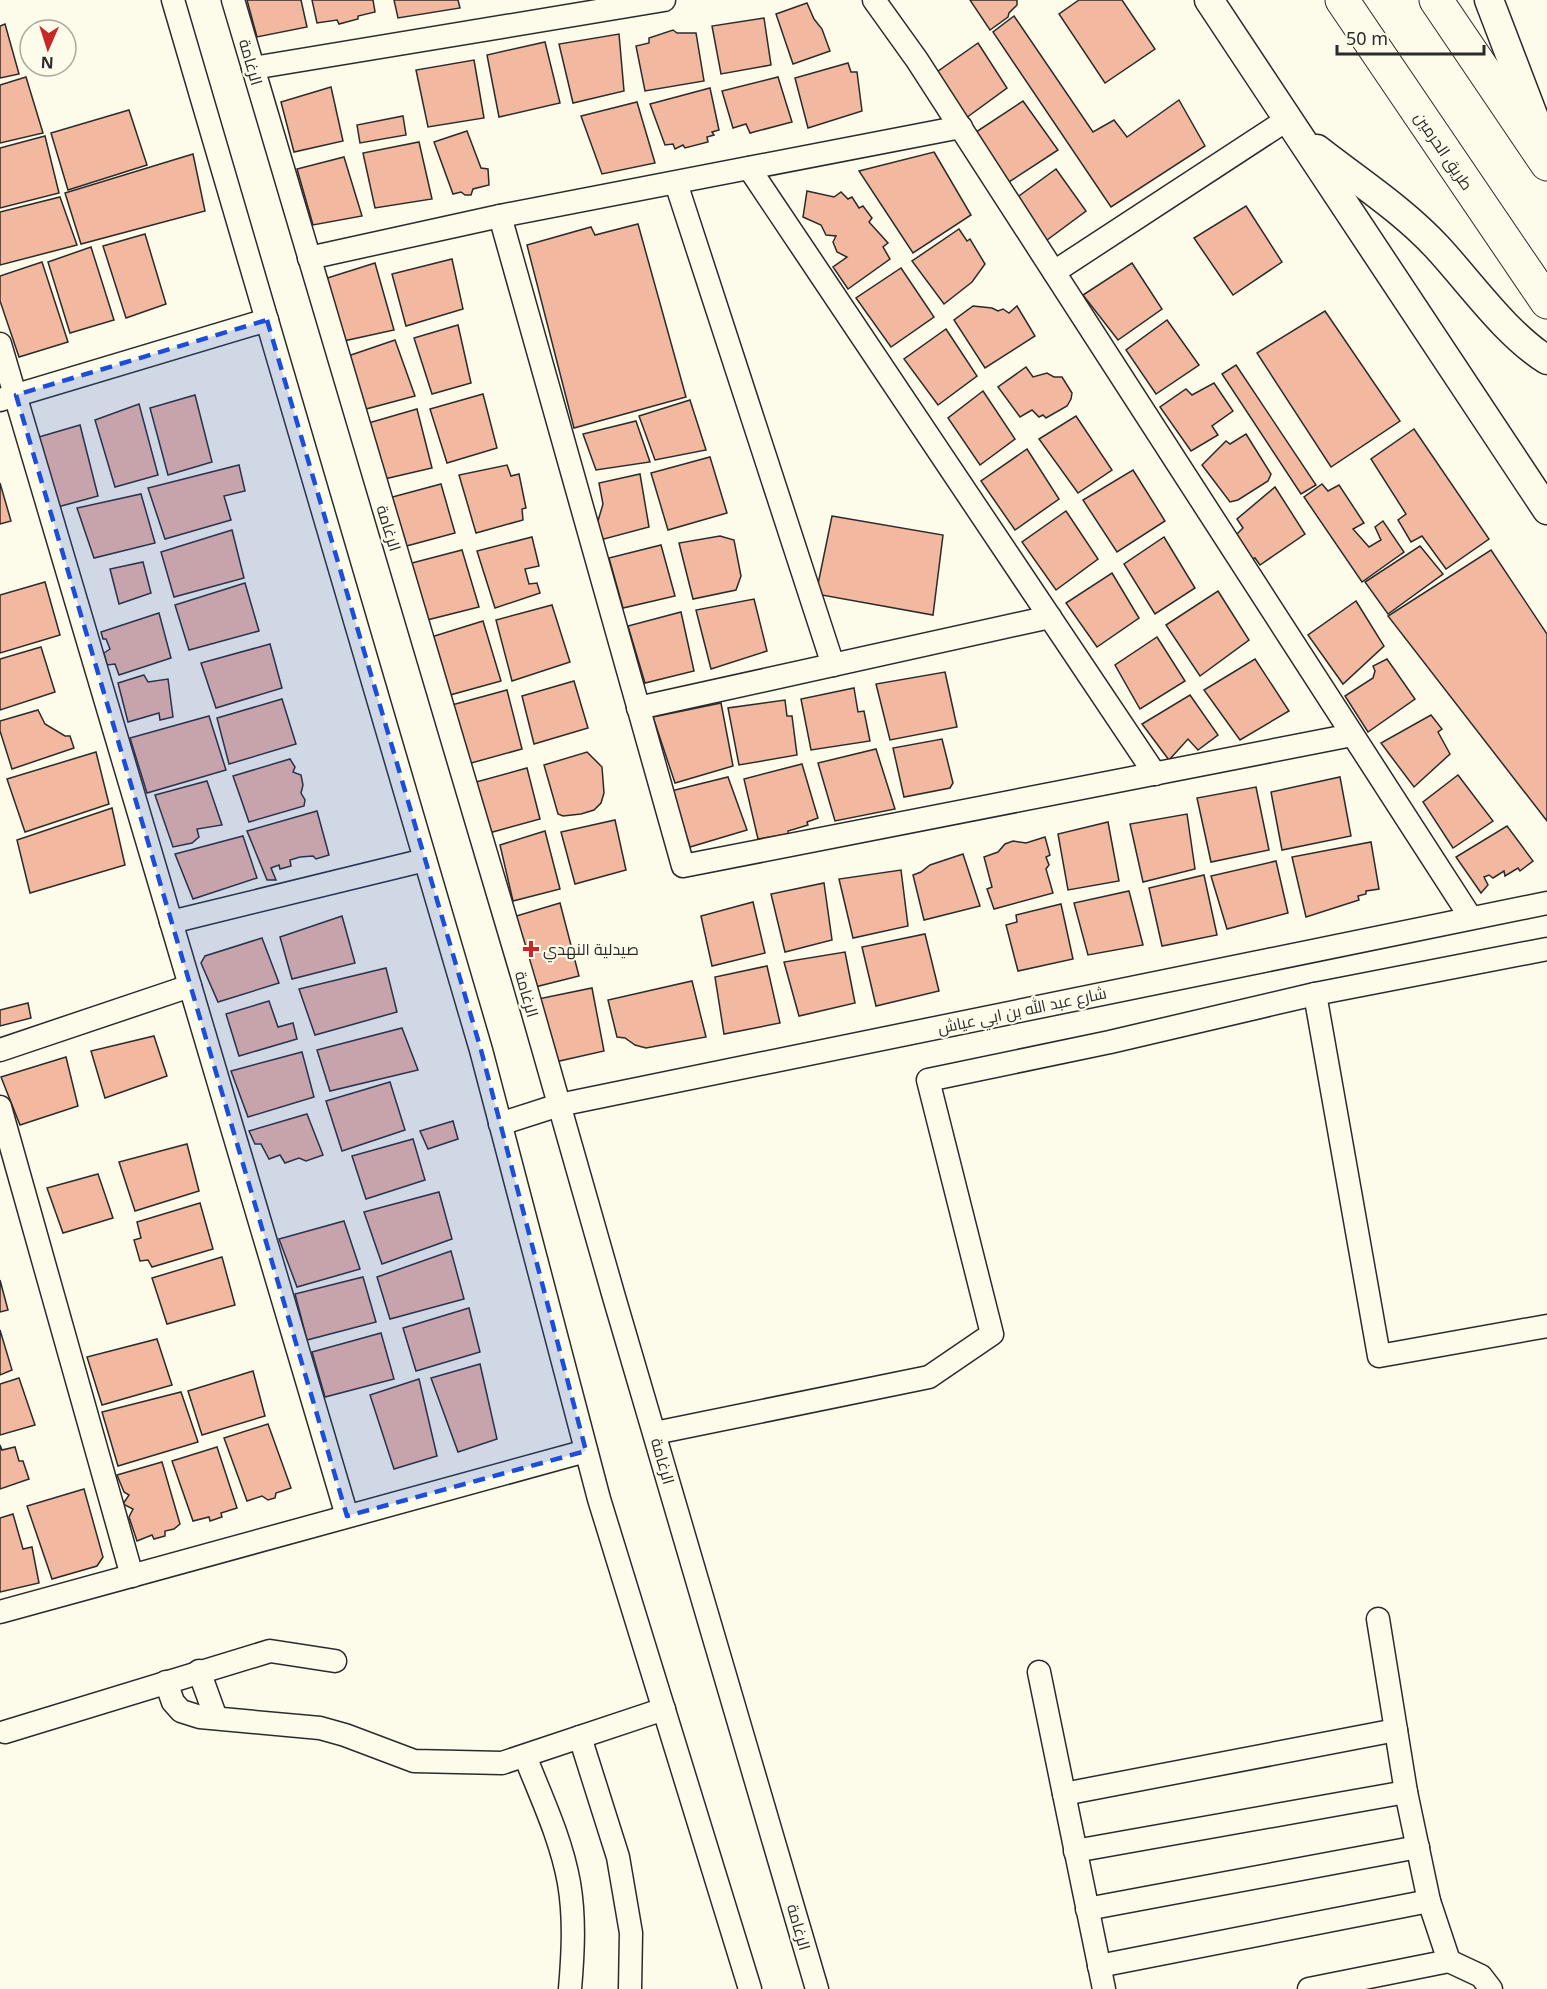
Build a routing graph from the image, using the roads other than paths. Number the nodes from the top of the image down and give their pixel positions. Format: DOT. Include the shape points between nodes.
graph roads {
  1 [pos="173,0"];
  2 [pos="233,0"];
  3 [pos="664,0"];
  4 [pos="874,0"];
  5 [pos="1209,0"];
  6 [pos="1342,0"];
  7 [pos="1436,0"];
  8 [pos="1489,0"];
  9 [pos="253,68"];
  10 [pos="1292,126"];
  11 [pos="961,127"];
  12 [pos="1547,151"];
  13 [pos="1547,164"];
  14 [pos="749,168"];
  15 [pos="676,183"];
  16 [pos="500,216"];
  17 [pos="309,258"];
  18 [pos="1054,272"];
  19 [pos="1547,302"];
  20 [pos="267,320"];
  21 [pos="0,344"];
  22 [pos="1547,360"];
  23 [pos="8,398"];
  24 [pos="1547,510"];
  25 [pos="1050,617"];
  26 [pos="833,665"];
  27 [pos="638,708"];
  28 [pos="1352,735"];
  29 [pos="1155,774"];
  30 [pos="424,860"];
  31 [pos="1547,903"];
  32 [pos="1471,918"];
  33 [pos="171,922"];
  34 [pos="1547,950"];
  35 [pos="190,986"];
  36 [pos="1315,994"];
  37 [pos="0,1050"];
  38 [pos="559,1105"];
  39 [pos="0,1107"];
  40 [pos="500,1124"];
  41 [pos="1547,1326"];
  42 [pos="655,1433"];
  43 [pos="586,1451"];
  44 [pos="347,1516"];
  45 [pos="132,1576"];
  46 [pos="0,1612"];
  47 [pos="1378,1619"];
  48 [pos="335,1661"];
  49 [pos="199,1671"];
  50 [pos="1039,1672"];
  51 [pos="166,1682"];
  52 [pos="664,1709"];
  53 [pos="216,1718"];
  54 [pos="1396,1730"];
  55 [pos="5,1732"];
  56 [pos="580,1737"];
  57 [pos="525,1756"];
  58 [pos="1406,1792"];
  59 [pos="1064,1794"];
  60 [pos="1418,1847"];
  61 [pos="1076,1851"];
  62 [pos="1429,1901"];
  63 [pos="1087,1909"];
  64 [pos="1449,1961"];
  65 [pos="1099,1966"];
  66 [pos="570,1989"];
  67 [pos="630,1989"];
  68 [pos="750,1989"];
  69 [pos="818,1989"];
  70 [pos="1104,1989"];
  71 [pos="1309,1989"];
  72 [pos="1491,1989"];
  1 -- 20 [label="street"];
  2 -- 9 [label="street, الرغامة"];
  3 -- 9 [label="street"];
  4 -- 11 [label="street"];
  5 -- 10 [label="main road"];
  6 -- 19 [label="highway, طريق الحرمين"];
  7 -- 13 [label="highway"];
  8 -- 12 [label="main road"];
  9 -- 17 [label="street, الرغامة"];
  10 -- 18 [label="street"];
  10 -- 22 [label="main road" via="1437,247 1487,305"];
  10 -- 24 [label="main road"];
  11 -- 14 [label="street"];
  11 -- 18 [label="street"];
  14 -- 15 [label="street"];
  14 -- 25 [label="street"];
  15 -- 16 [label="street"];
  15 -- 26 [label="street"];
  16 -- 17 [label="street"];
  16 -- 27 [label="street"];
  17 -- 38 [label="street, الرغامة"];
  18 -- 28 [label="street"];
  20 -- 23 [label="street"];
  20 -- 30 [label="street"];
  21 -- 23 [label="street"];
  23 -- 33 [label="street"];
  25 -- 26 [label="street"];
  25 -- 29 [label="street"];
  26 -- 27 [label="street"];
  27 -- 29 [label="street" via="683,866"];
  28 -- 29 [label="street"];
  28 -- 32 [label="street"];
  30 -- 33 [label="street"];
  30 -- 40 [label="street"];
  31 -- 32 [label="street, شارع عبد الله بن ابي عياش"];
  32 -- 38 [label="street, شارع عبد الله بن ابي عياش"];
  33 -- 35 [label="street"];
  34 -- 36 [label="street"];
  35 -- 37 [label="street"];
  35 -- 44 [label="street"];
  36 -- 41 [label="street" via="1378,1356"];
  36 -- 42 [label="street" via="928,1080 992,1334 929,1377"];
  38 -- 40 [label="street, شارع عبد الله بن ابي عياش"];
  38 -- 42 [label="street, الرغامة"];
  39 -- 45 [label="street"];
  40 -- 43 [label="street"];
  42 -- 69 [label="street, الرغامة"];
  43 -- 44 [label="street"];
  43 -- 52 [label="street"];
  44 -- 45 [label="street"];
  45 -- 46 [label="street"];
  47 -- 54 [label="street"];
  48 -- 49 [label="street" via="270,1651"];
  49 -- 51 [label="street"];
  49 -- 53 [label="street"];
  50 -- 59 [label="street"];
  51 -- 53 [label="street" via="181,1712"];
  51 -- 55 [label="street"];
  52 -- 56 [label="street"];
  52 -- 68 [label="street"];
  53 -- 57 [label="street" via="320,1728 414,1761 501,1764"];
  54 -- 58 [label="street"];
  54 -- 59 [label="street"];
  56 -- 57 [label="street"];
  56 -- 67 [label="street" via="618,1857 631,1933"];
  57 -- 66 [label="street" via="558,1840 569,1884 574,1946"];
  58 -- 60 [label="street"];
  58 -- 61 [label="street"];
  59 -- 61 [label="street"];
  60 -- 62 [label="street"];
  60 -- 63 [label="street"];
  61 -- 63 [label="street"];
  62 -- 64 [label="street"];
  62 -- 65 [label="street"];
  63 -- 65 [label="street"];
  64 -- 71 [label="street"];
  64 -- 72 [label="street" via="1481,1976"];
  65 -- 70 [label="street"];
}
